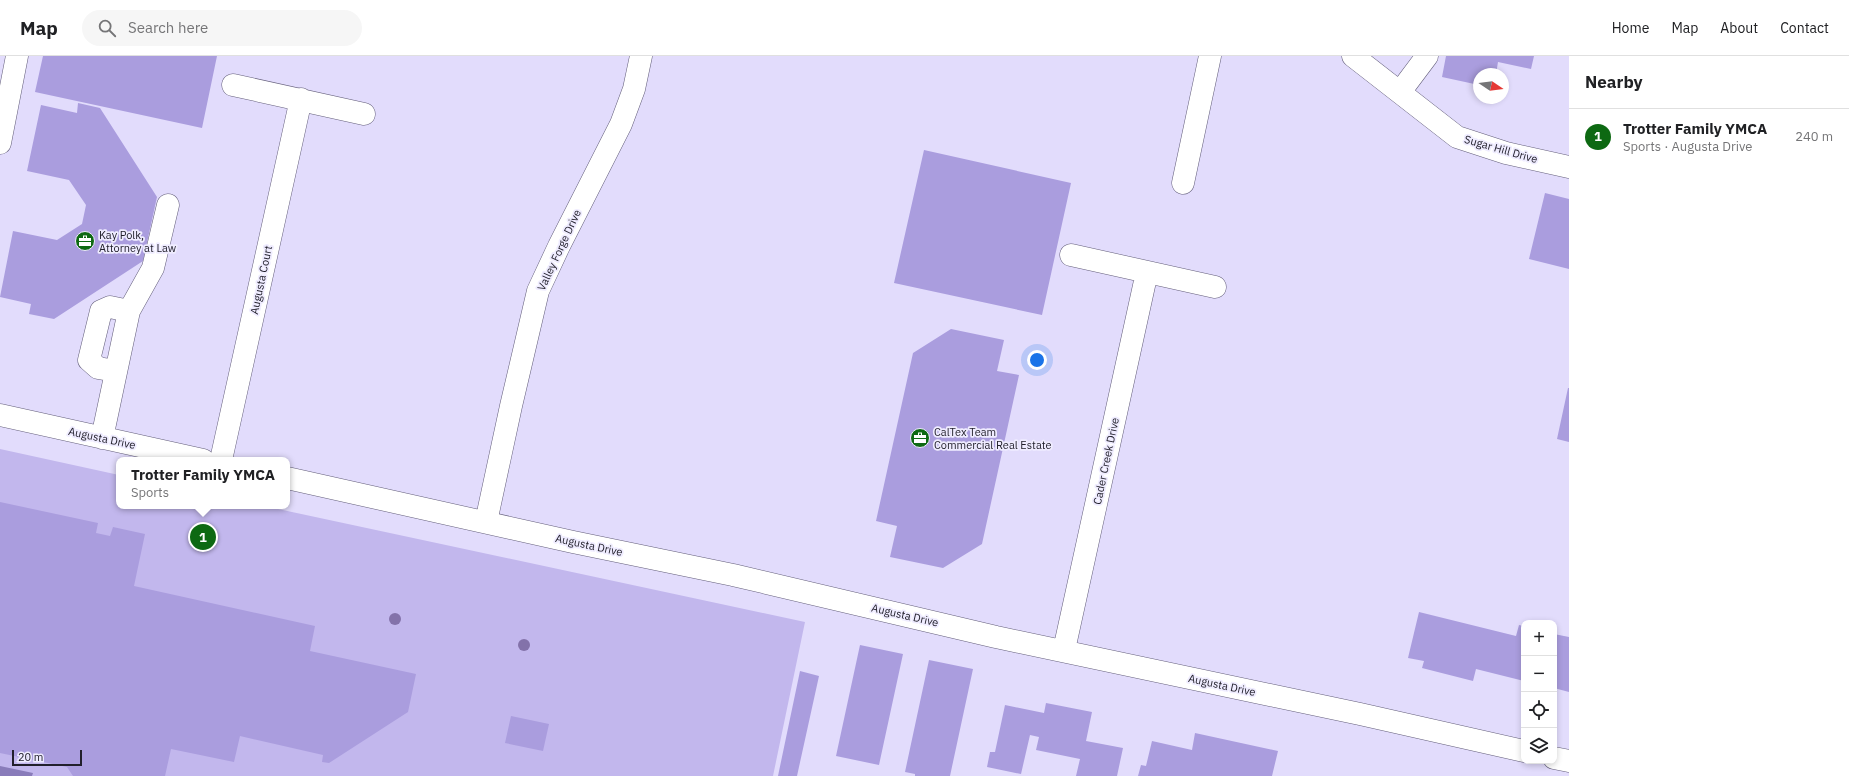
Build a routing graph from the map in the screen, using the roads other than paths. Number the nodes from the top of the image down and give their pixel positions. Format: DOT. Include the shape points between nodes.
graph roads {
  1 [pos="17,56"];
  2 [pos="641,56"];
  3 [pos="1210,56"];
  4 [pos="1353,56"];
  5 [pos="1427,56"];
  6 [pos="233,84"];
  7 [pos="1400,92"];
  8 [pos="301,99"];
  9 [pos="364,114"];
  10 [pos="0,143"];
  11 [pos="1569,167"];
  12 [pos="1183,183"];
  13 [pos="168,205"];
  14 [pos="1071,255"];
  15 [pos="1147,272"];
  16 [pos="1215,287"];
  17 [pos="0,415"];
  18 [pos="102,438"];
  19 [pos="189,457"];
  20 [pos="222,457"];
  21 [pos="290,479"];
  22 [pos="486,522"];
  23 [pos="1064,650"];
  24 [pos="1521,750"];
  25 [pos="1557,759"];
  26 [pos="1569,761"];
  1 -- 10 [label="street"];
  2 -- 22 [label="street, Valley Forge Drive" via="634,89 621,124 538,291"];
  3 -- 12 [label="street"];
  4 -- 7 [label="street"];
  5 -- 7 [label="street"];
  6 -- 8 [label="street"];
  7 -- 11 [label="street, Sugar Hill Drive" via="1458,137 1506,153"];
  8 -- 9 [label="street"];
  8 -- 20 [label="street, Augusta Court"];
  13 -- 18 [label="street" via="154,268 129,311"];
  14 -- 15 [label="street"];
  15 -- 16 [label="street"];
  15 -- 23 [label="street, Cader Creek Drive"];
  17 -- 18 [label="street, Augusta Drive"];
  18 -- 19 [label="street, Augusta Drive"];
  21 -- 22 [label="street, Augusta Drive"];
  22 -- 23 [label="street, Augusta Drive" via="733,575 996,637"];
  23 -- 24 [label="street, Augusta Drive"];
  25 -- 26 [label="street"];
}
